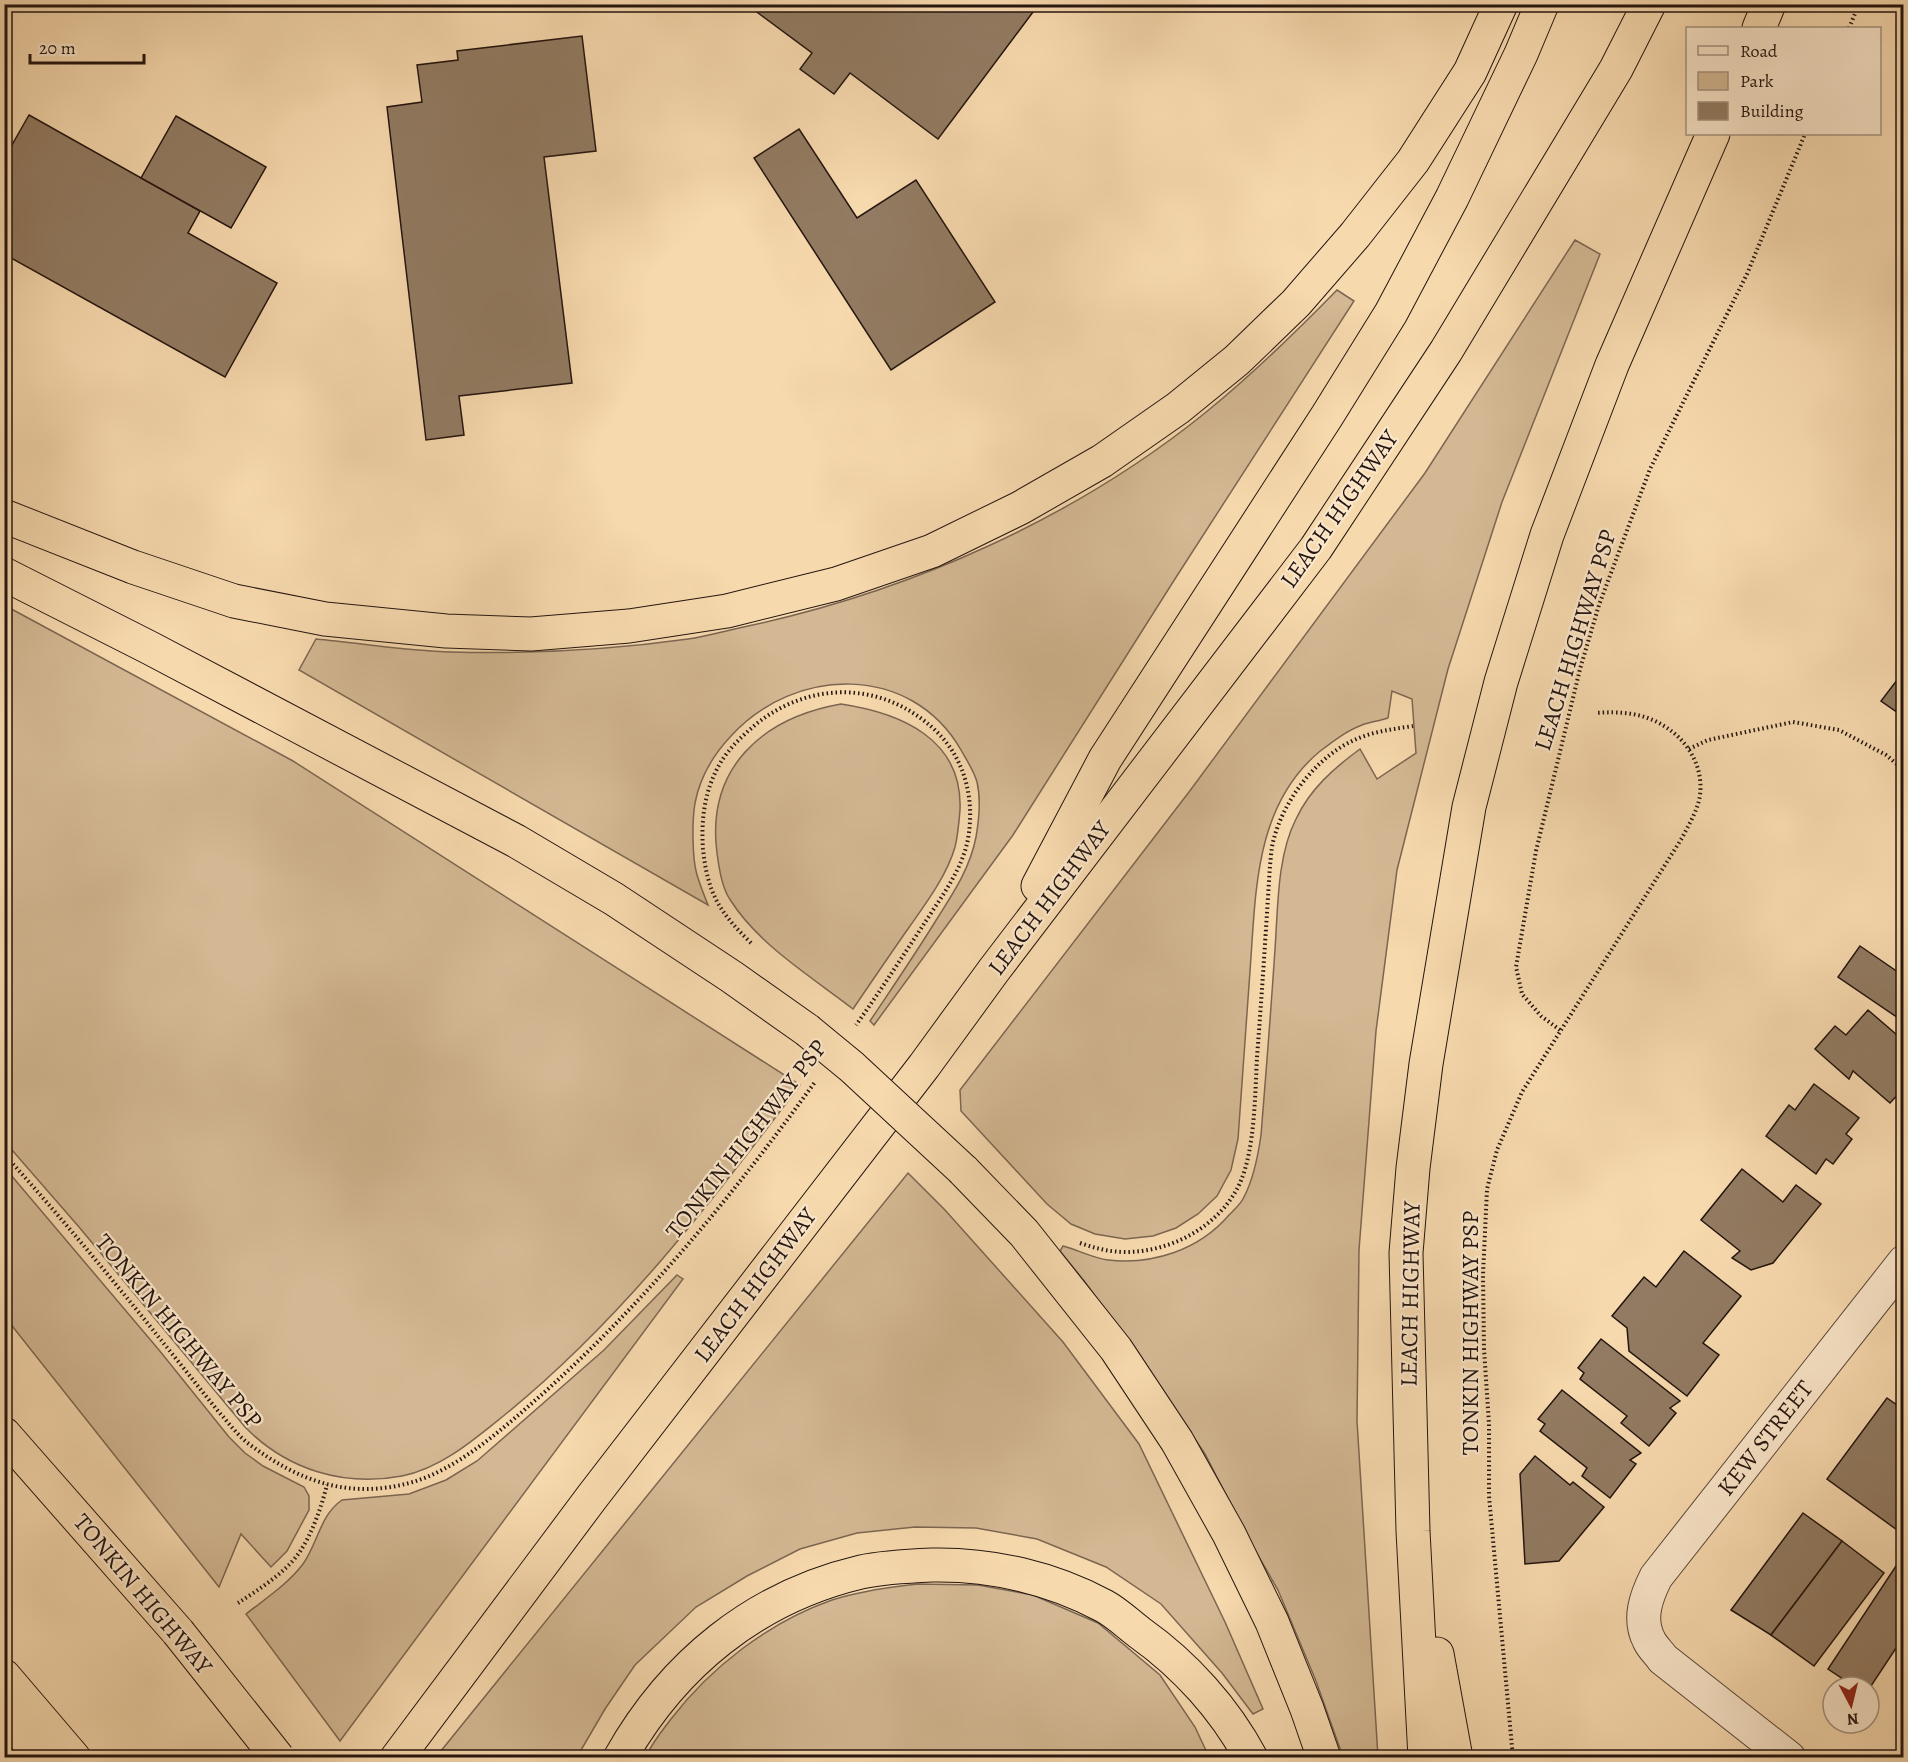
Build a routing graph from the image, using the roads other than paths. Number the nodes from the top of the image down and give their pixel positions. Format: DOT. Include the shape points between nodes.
graph roads {
  1 [pos="1502,4"];
  2 [pos="1542,4"];
  3 [pos="1649,4"];
  4 [pos="1769,4"];
  5 [pos="1759,27"];
  6 [pos="1713,135"];
  7 [pos="4,516"];
  8 [pos="4,574"];
  9 [pos="994,970"];
  10 [pos="1904,1262"];
  11 [pos="4,1434"];
  12 [pos="1413,1532"];
  13 [pos="4,1676"];
  14 [pos="4,1703"];
  15 [pos="38,1758"];
  16 [pos="74,1758"];
  17 [pos="278,1758"];
  18 [pos="397,1758"];
  19 [pos="620,1758"];
  20 [pos="1251,1758"];
  21 [pos="1324,1758"];
  22 [pos="1425,1758"];
  23 [pos="1456,1758"];
  24 [pos="1790,1758"];
  1 -- 7 [label="highway" via="1470,72 1413,161 1304,294 1237,360 1178,408 1102,461 1020,508 932,551 836,584 727,611 629,626 531,634 456,631 325,619 234,601 133,567"];
  2 -- 9 [label="highway" via="1452,198 1391,313 1105,759"];
  3 -- 9 [label="highway, LEACH HIGHWAY" via="1616,69 1446,351 1316,548"];
  4 -- 5 [label="highway"];
  6 -- 12 [label="highway, LEACH HIGHWAY" via="1612,365 1546,535 1501,682 1469,807 1426,1064 1406,1254"];
  8 -- 21 [label="highway, bridge" via="516,842 614,899 732,977 852,1067 1024,1233 1116,1348 1177,1441 1229,1534 1272,1622"];
  9 -- 18 [label="highway, LEACH HIGHWAY"];
  10 -- 24 [label="street, KEW STREET" via="1656,1577 1646,1597 1643,1621 1649,1641 1663,1659"];
  11 -- 17 [label="highway, TONKIN HIGHWAY, bridge" via="178,1632"];
  12 -- 22 [label="highway"];
  12 -- 23 [label="highway"];
  13 -- 16 [label="highway"];
  14 -- 15 [label="highway"];
  19 -- 20 [label="highway" via="659,1698 722,1637 757,1613 807,1588 862,1572 960,1565 1025,1575 1104,1606 1158,1645 1197,1682 1242,1740"];
}
